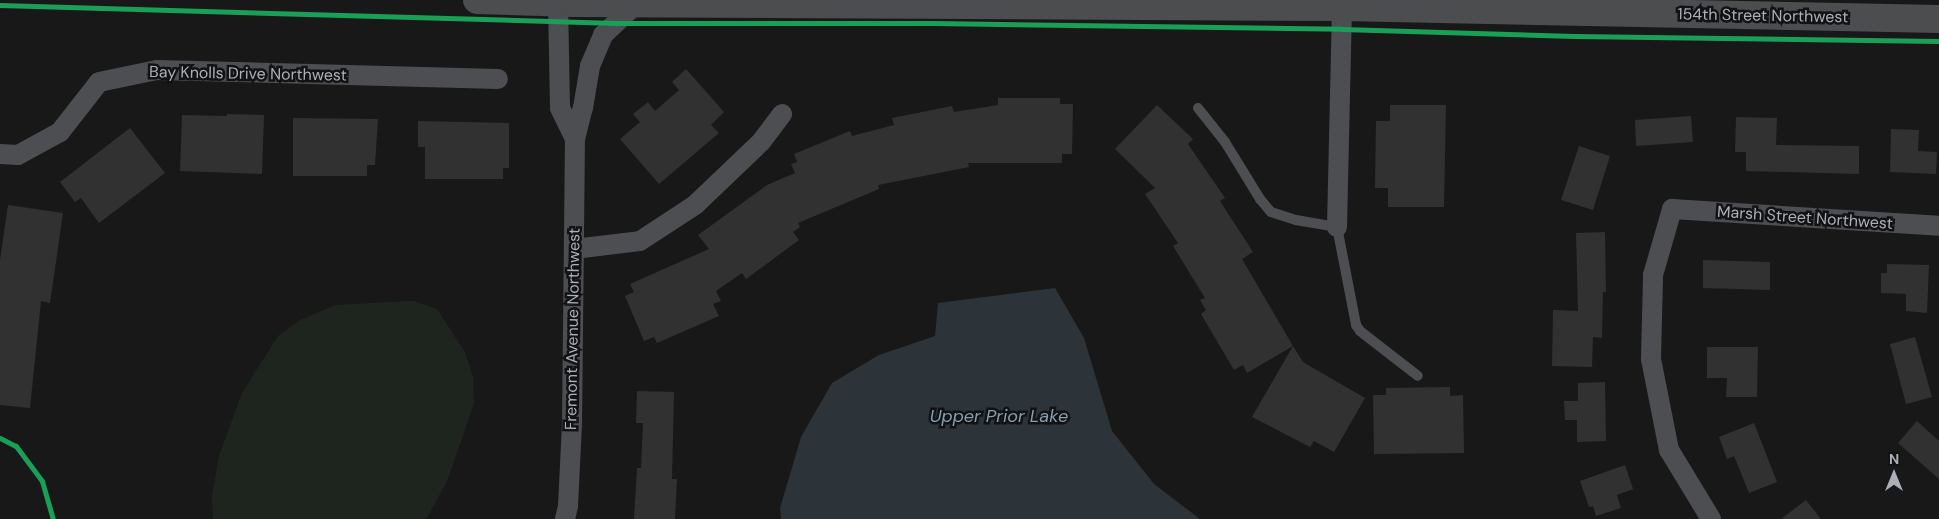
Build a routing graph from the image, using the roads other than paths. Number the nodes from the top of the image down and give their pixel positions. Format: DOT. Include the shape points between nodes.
graph roads {
  1 [pos="477,0"];
  2 [pos="558,1"];
  3 [pos="636,3"];
  4 [pos="1342,4"];
  5 [pos="1939,19"];
  6 [pos="498,78"];
  7 [pos="1198,108"];
  8 [pos="782,114"];
  9 [pos="575,139"];
  10 [pos="0,154"];
  11 [pos="1939,226"];
  12 [pos="1336,227"];
  13 [pos="574,249"];
  14 [pos="1418,376"];
  15 [pos="565,519"];
  16 [pos="1711,519"];
  1 -- 2 [label="street, 154th Street Northwest"];
  2 -- 3 [label="street, 154th Street Northwest"];
  2 -- 9 [label="street, Fremont Avenue Northwest" via="560,108"];
  3 -- 4 [label="street, 154th Street Northwest"];
  3 -- 9 [label="street, Fremont Avenue Northwest" via="603,35 590,66"];
  4 -- 5 [label="street, 154th Street Northwest"];
  4 -- 12 [label="street"];
  6 -- 10 [label="street, Bay Knolls Drive Northwest" via="157,70 99,82 60,132 18,155"];
  7 -- 12 [label="lane" via="1225,142 1271,212"];
  8 -- 13 [label="street" via="762,142 695,205 640,241"];
  9 -- 13 [label="street, Fremont Avenue Northwest"];
  11 -- 16 [label="street, Marsh Street Northwest" via="1672,210 1653,275 1650,359 1669,450"];
  12 -- 14 [label="lane" via="1356,325"];
  13 -- 15 [label="street, Fremont Avenue Northwest" via="572,424"];
}
